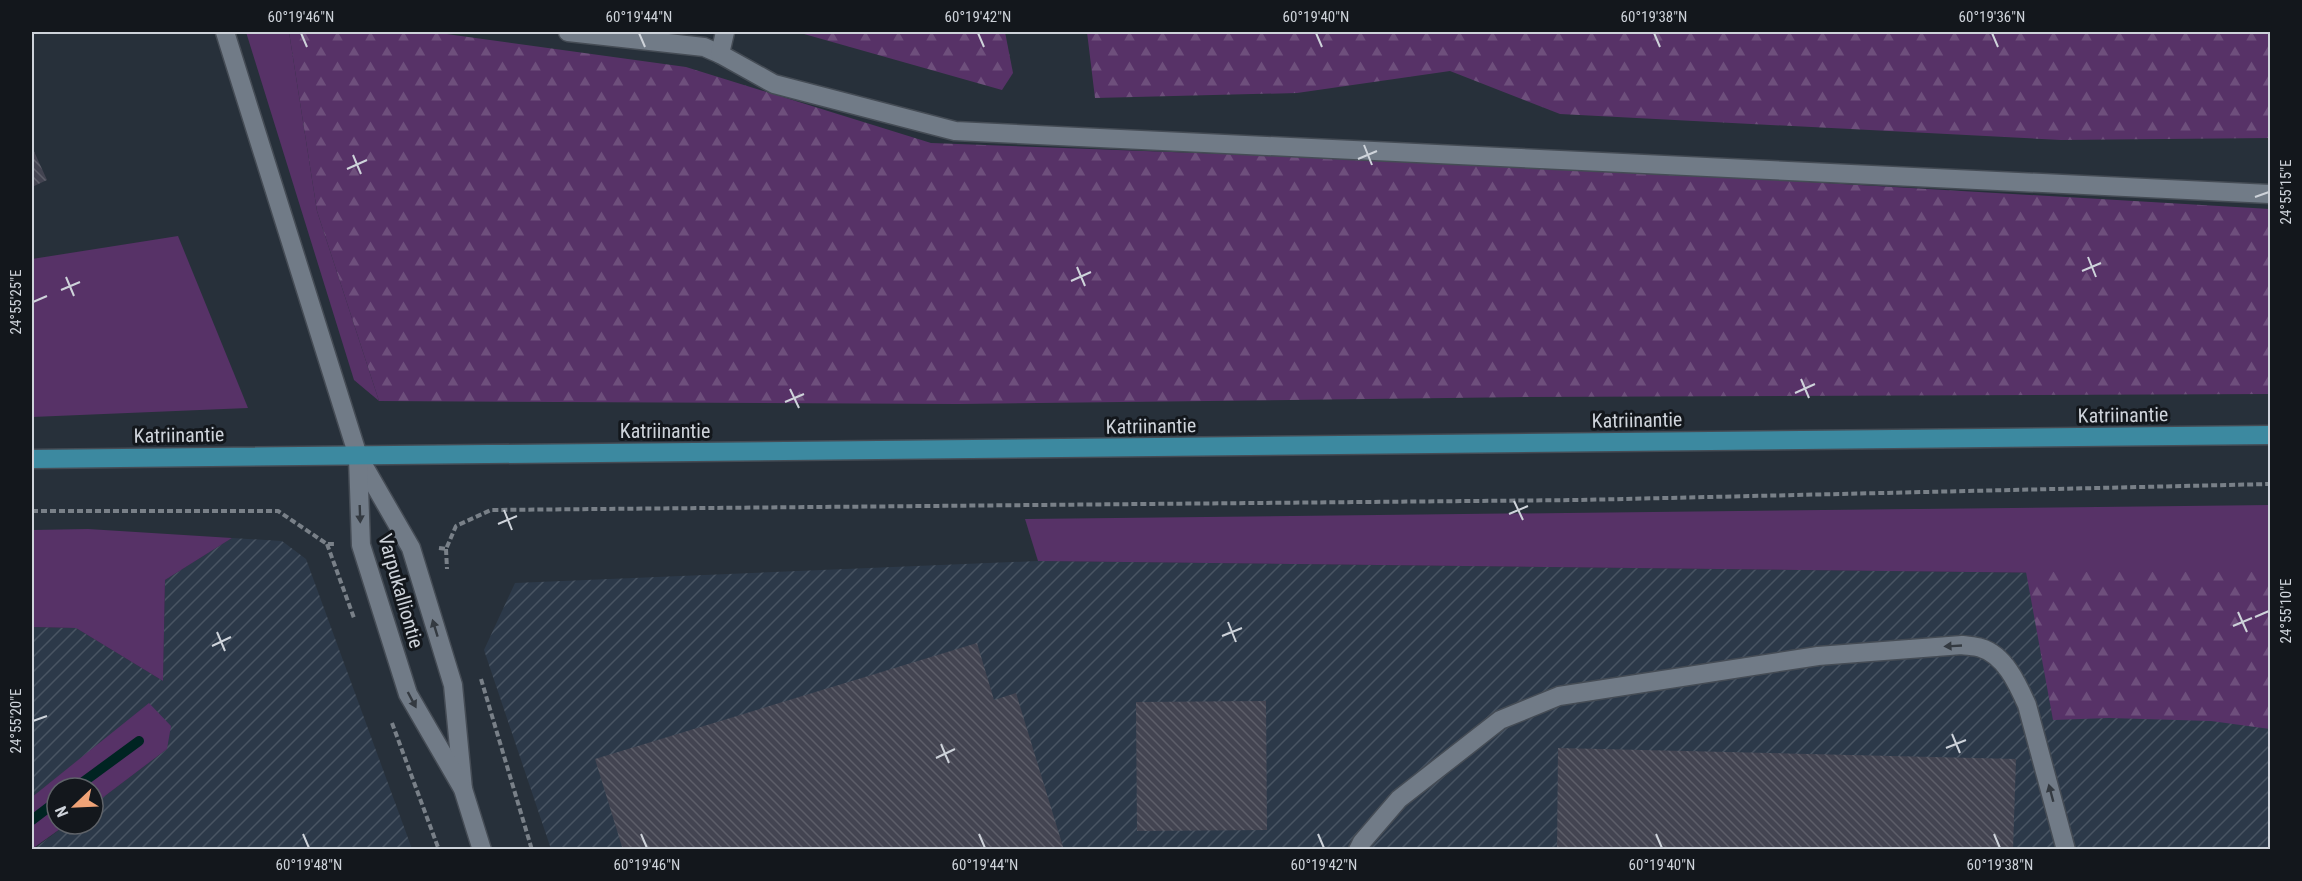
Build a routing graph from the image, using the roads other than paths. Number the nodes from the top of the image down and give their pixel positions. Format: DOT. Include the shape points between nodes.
graph roads {
  1 [pos="225,32"];
  2 [pos="568,32"];
  3 [pos="725,32"];
  4 [pos="720,54"];
  5 [pos="2271,194"];
  6 [pos="2271,435"];
  7 [pos="358,456"];
  8 [pos="32,459"];
  9 [pos="463,789"];
  10 [pos="482,849"];
  11 [pos="1358,849"];
  12 [pos="2066,849"];
  1 -- 7 [label="street"];
  2 -- 4 [label="street" via="704,47"];
  3 -- 4 [label="street"];
  4 -- 5 [label="street" via="774,84 955,131"];
  6 -- 7 [label="main road, Katriinantie"];
  7 -- 8 [label="main road, Katriinantie"];
  9 -- 7 [label="street, Varpukalliontie, one-way" via="453,685 411,548"];
  7 -- 9 [label="street, Varpukalliontie, one-way" via="361,545 408,694"];
  9 -- 10 [label="street, Varpukalliontie"];
  12 -- 11 [label="street, one-way" via="2018,684 1997,657 1982,648 1962,645 1818,656 1559,696 1500,720 1399,799"];
}
